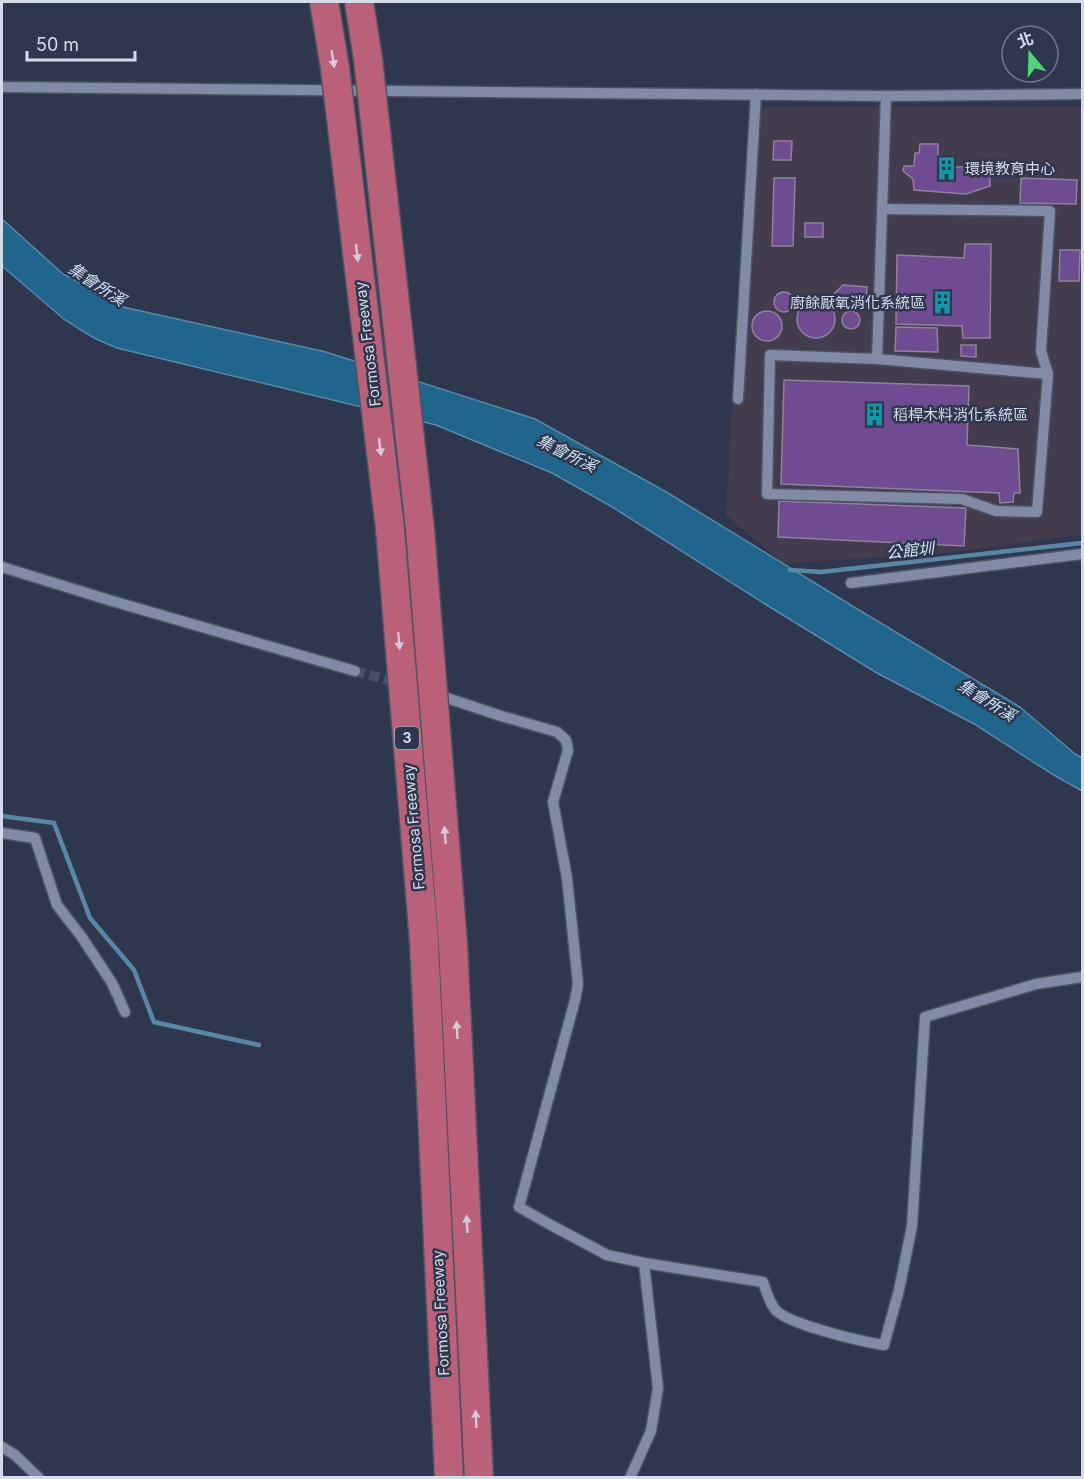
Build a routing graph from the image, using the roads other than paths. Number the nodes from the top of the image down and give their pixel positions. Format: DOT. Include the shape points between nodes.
graph roads {
  1 [pos="324,2"];
  2 [pos="359,2"];
  3 [pos="2,87"];
  4 [pos="756,94"];
  5 [pos="1083,94"];
  6 [pos="886,96"];
  7 [pos="882,209"];
  8 [pos="877,359"];
  9 [pos="1048,374"];
  10 [pos="738,399"];
  11 [pos="1083,554"];
  12 [pos="2,567"];
  13 [pos="851,583"];
  14 [pos="355,671"];
  15 [pos="428,691"];
  16 [pos="2,833"];
  17 [pos="1083,977"];
  18 [pos="125,1012"];
  19 [pos="644,1263"];
  20 [pos="2,1447"];
  21 [pos="39,1478"];
  22 [pos="449,1478"];
  23 [pos="479,1478"];
  24 [pos="630,1478"];
  1 -- 22 [label="highway, Formosa Freeway / 3, one-way, bridge" via="390,529 424,941"];
  23 -- 2 [label="highway, Formosa Freeway / 3, one-way, bridge" via="453,944 420,529"];
  3 -- 4 [label="street"];
  4 -- 6 [label="street"];
  4 -- 10 [label="street"];
  5 -- 6 [label="street"];
  6 -- 7 [label="street"];
  7 -- 8 [label="street"];
  7 -- 9 [label="street" via="1050,211 1041,351"];
  8 -- 9 [label="street"];
  8 -- 9 [label="street" via="770,355 766,494 962,499 996,511 1037,512"];
  11 -- 13 [label="street"];
  12 -- 14 [label="street"];
  15 -- 19 [label="street" via="557,732 566,740 568,750 553,802 567,878 578,984 519,1207 607,1254"];
  16 -- 18 [label="street" via="35,838 57,905 112,983"];
  17 -- 19 [label="street" via="1036,984 925,1017 912,1226 885,1345 805,1326 775,1310 763,1282"];
  19 -- 24 [label="street" via="657,1388 651,1431"];
  20 -- 21 [label="street"];
}
